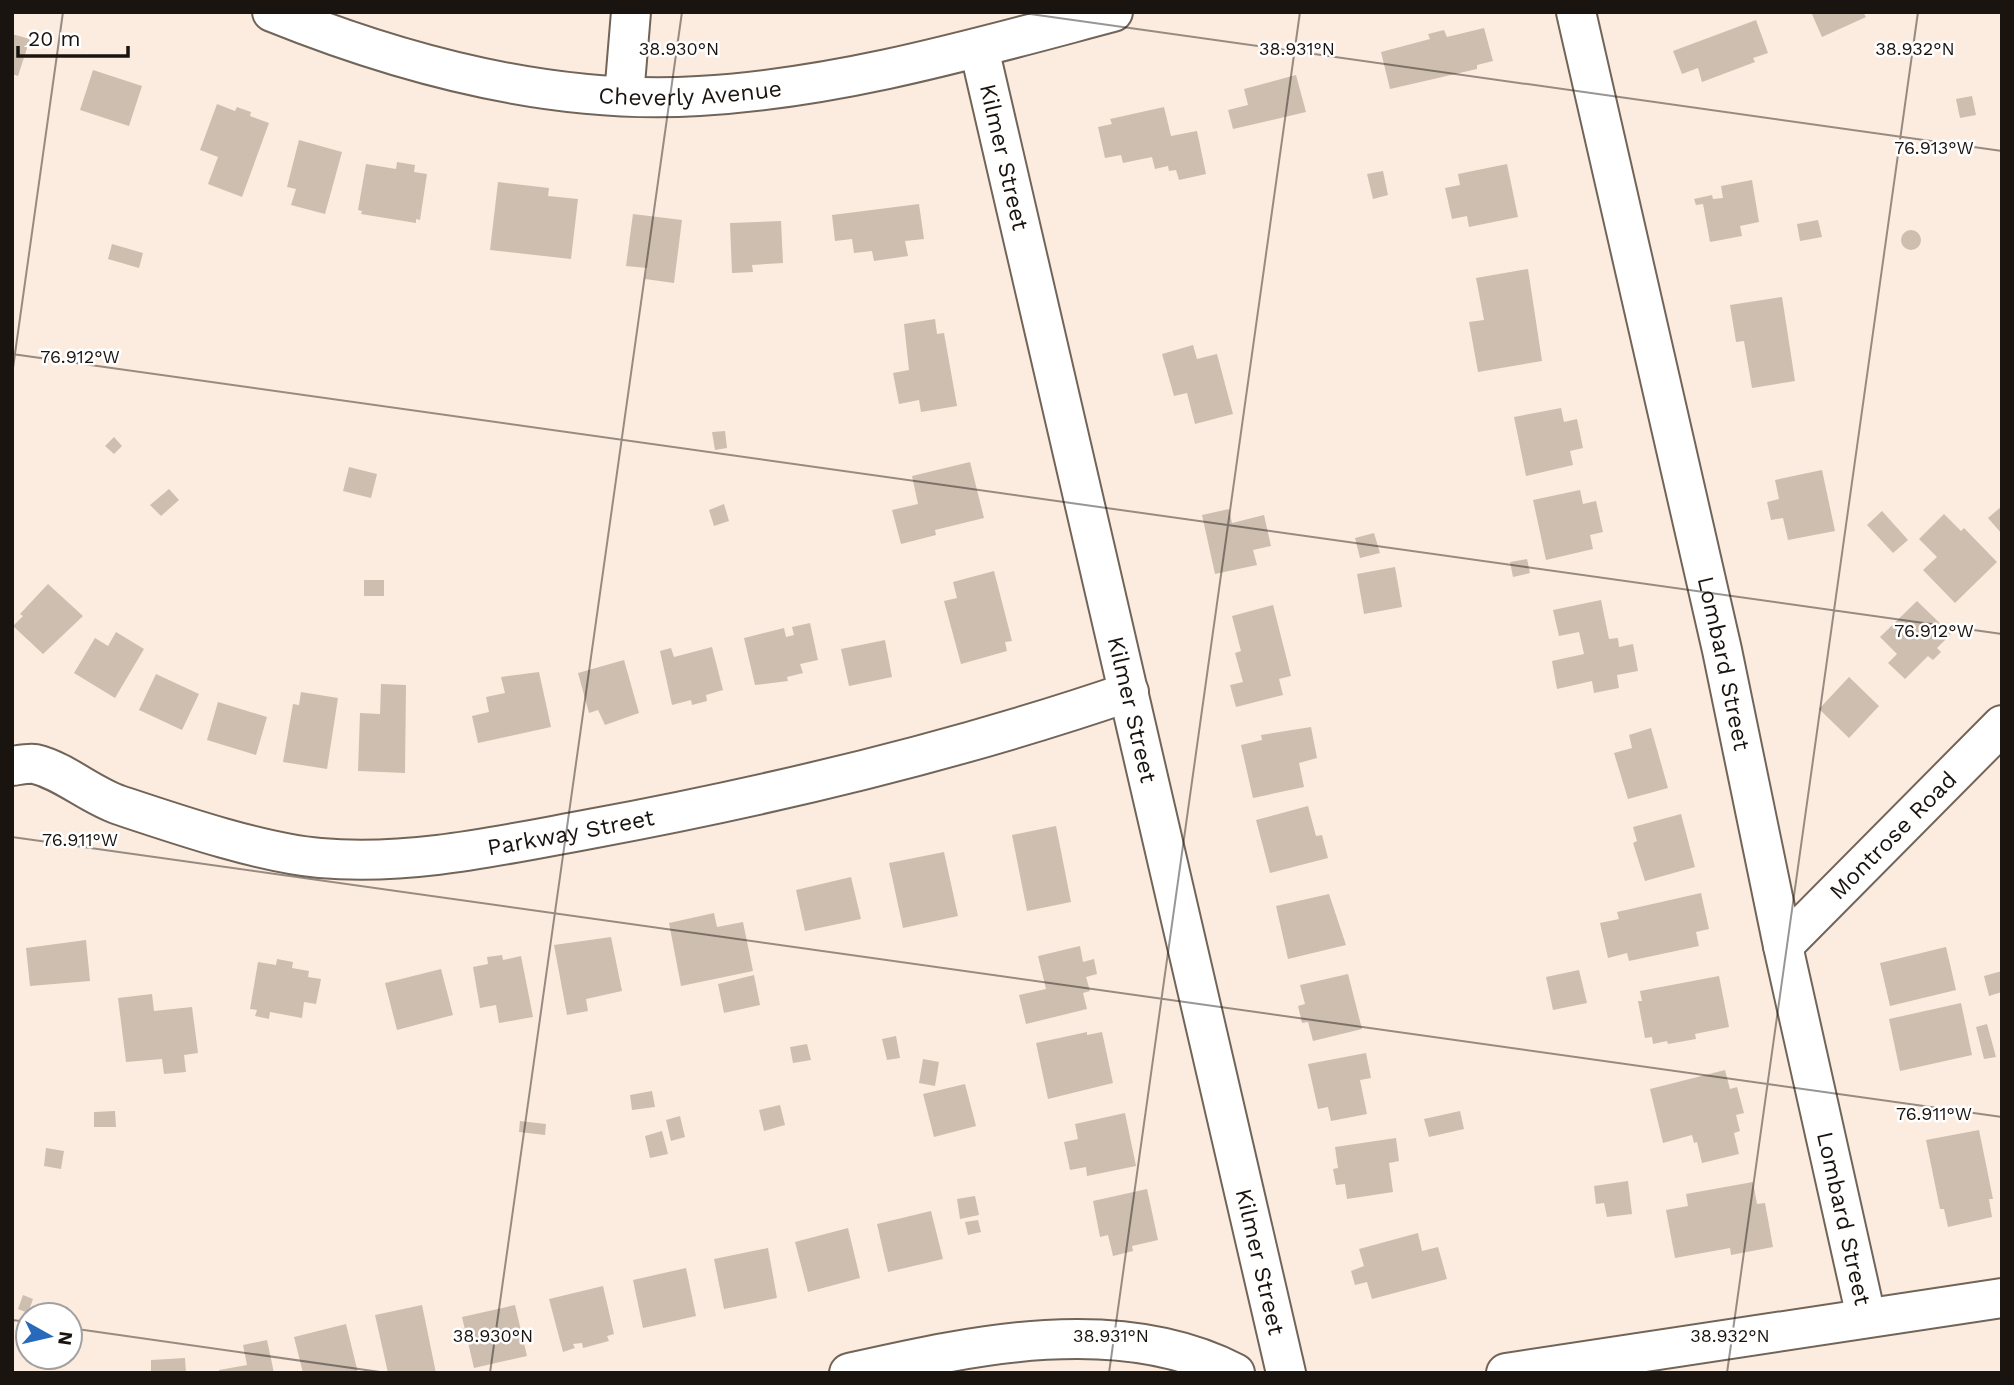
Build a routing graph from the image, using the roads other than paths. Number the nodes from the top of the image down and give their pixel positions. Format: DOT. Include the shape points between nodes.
graph roads {
  1 [pos="272,12"];
  2 [pos="631,12"];
  3 [pos="1113,12"];
  4 [pos="1576,12"];
  5 [pos="979,48"];
  6 [pos="624,96"];
  7 [pos="1129,692"];
  8 [pos="2002,724"];
  9 [pos="20,757"];
  10 [pos="1783,946"];
  11 [pos="2002,1298"];
  12 [pos="1866,1317"];
  13 [pos="849,1373"];
  14 [pos="1235,1373"];
  15 [pos="1286,1373"];
  16 [pos="1506,1373"];
  1 -- 6 [label="street, Cheverly Avenue" via="420,63 531,87"];
  2 -- 6 [label="street"];
  3 -- 5 [label="street, Cheverly Avenue"];
  4 -- 10 [label="street, Lombard Street" via="1721,650"];
  5 -- 6 [label="street, Cheverly Avenue" via="769,90"];
  5 -- 7 [label="street, Kilmer Street"];
  7 -- 9 [label="street, Parkway Street" via="1002,735 854,772 649,818 487,848 394,859 319,858 240,841 116,804"];
  7 -- 15 [label="street, Kilmer Street"];
  8 -- 10 [label="street, Montrose Road"];
  10 -- 12 [label="street, Lombard Street"];
  11 -- 12 [label="street"];
  12 -- 16 [label="street"];
  13 -- 14 [label="street" via="1006,1344 1081,1339 1146,1345 1214,1362"];
}
